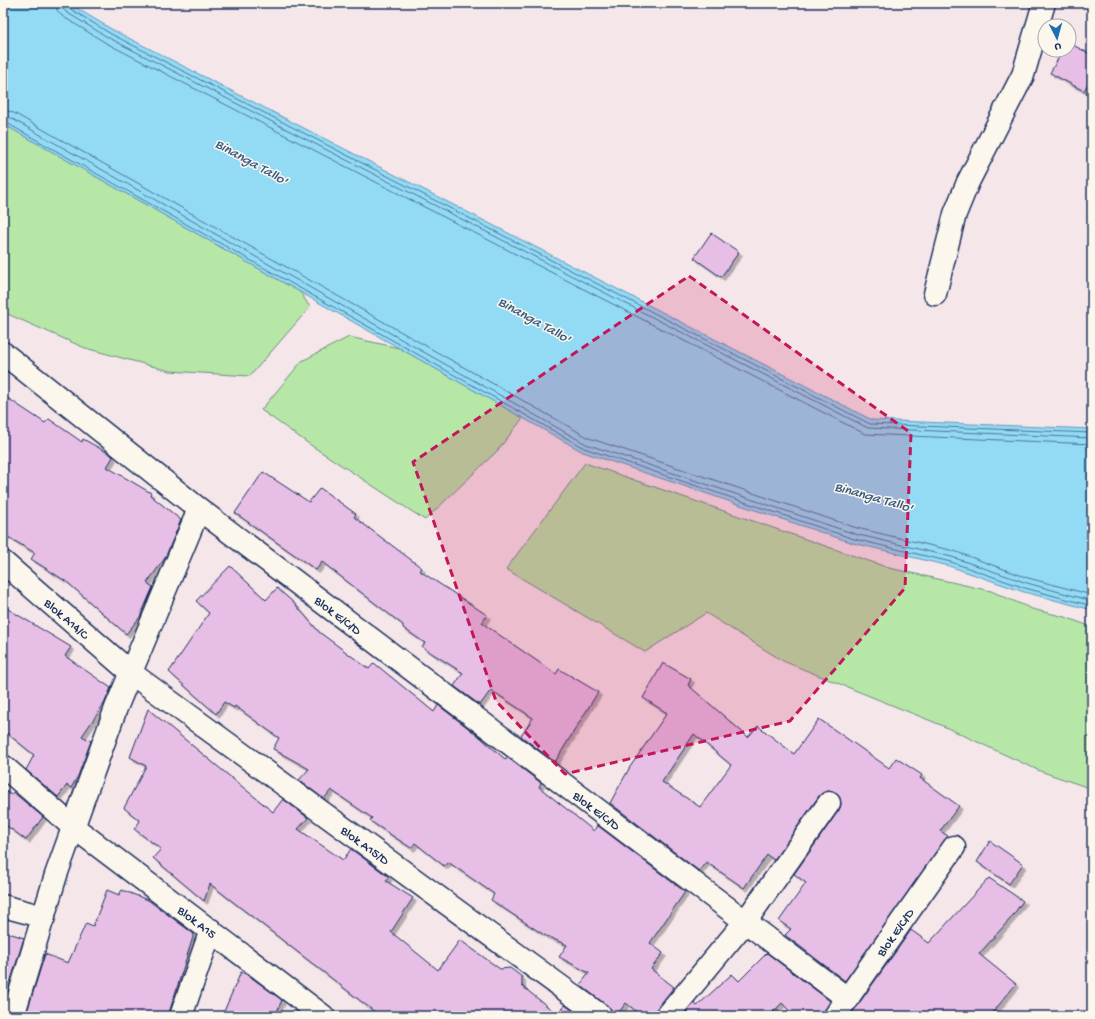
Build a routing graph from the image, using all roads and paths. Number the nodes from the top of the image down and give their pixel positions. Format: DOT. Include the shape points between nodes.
graph roads {
  1 [pos="1044,3"];
  2 [pos="935,294"];
  3 [pos="3,354"];
  4 [pos="199,509"];
  5 [pos="3,562"];
  6 [pos="131,673"];
  7 [pos="3,766"];
  8 [pos="829,803"];
  9 [pos="72,826"];
  10 [pos="954,847"];
  11 [pos="3,906"];
  12 [pos="44,917"];
  13 [pos="745,922"];
  14 [pos="211,930"];
  15 [pos="848,999"];
  16 [pos="12,1016"];
  17 [pos="181,1016"];
  18 [pos="323,1016"];
  19 [pos="601,1016"];
  20 [pos="667,1016"];
  21 [pos="835,1016"];
  1 -- 2 [label="street" via="1020,82 968,182 955,214"];
  3 -- 4 [label="street, Blok E/C/D"];
  4 -- 6 [label="street"];
  4 -- 13 [label="street, Blok E/C/D"];
  5 -- 6 [label="street, Blok A14/C"];
  6 -- 9 [label="street"];
  6 -- 19 [label="street, Blok A15/D"];
  7 -- 9 [label="street, Blok A15"];
  8 -- 13 [label="street"];
  9 -- 12 [label="street"];
  9 -- 14 [label="street, Blok A15"];
  10 -- 15 [label="street, Blok E/C/D"];
  11 -- 12 [label="street"];
  12 -- 16 [label="street"];
  13 -- 15 [label="street, Blok E/C/D"];
  13 -- 20 [label="street"];
  14 -- 17 [label="street"];
  14 -- 18 [label="street, Blok A15"];
  15 -- 21 [label="street"];
}
